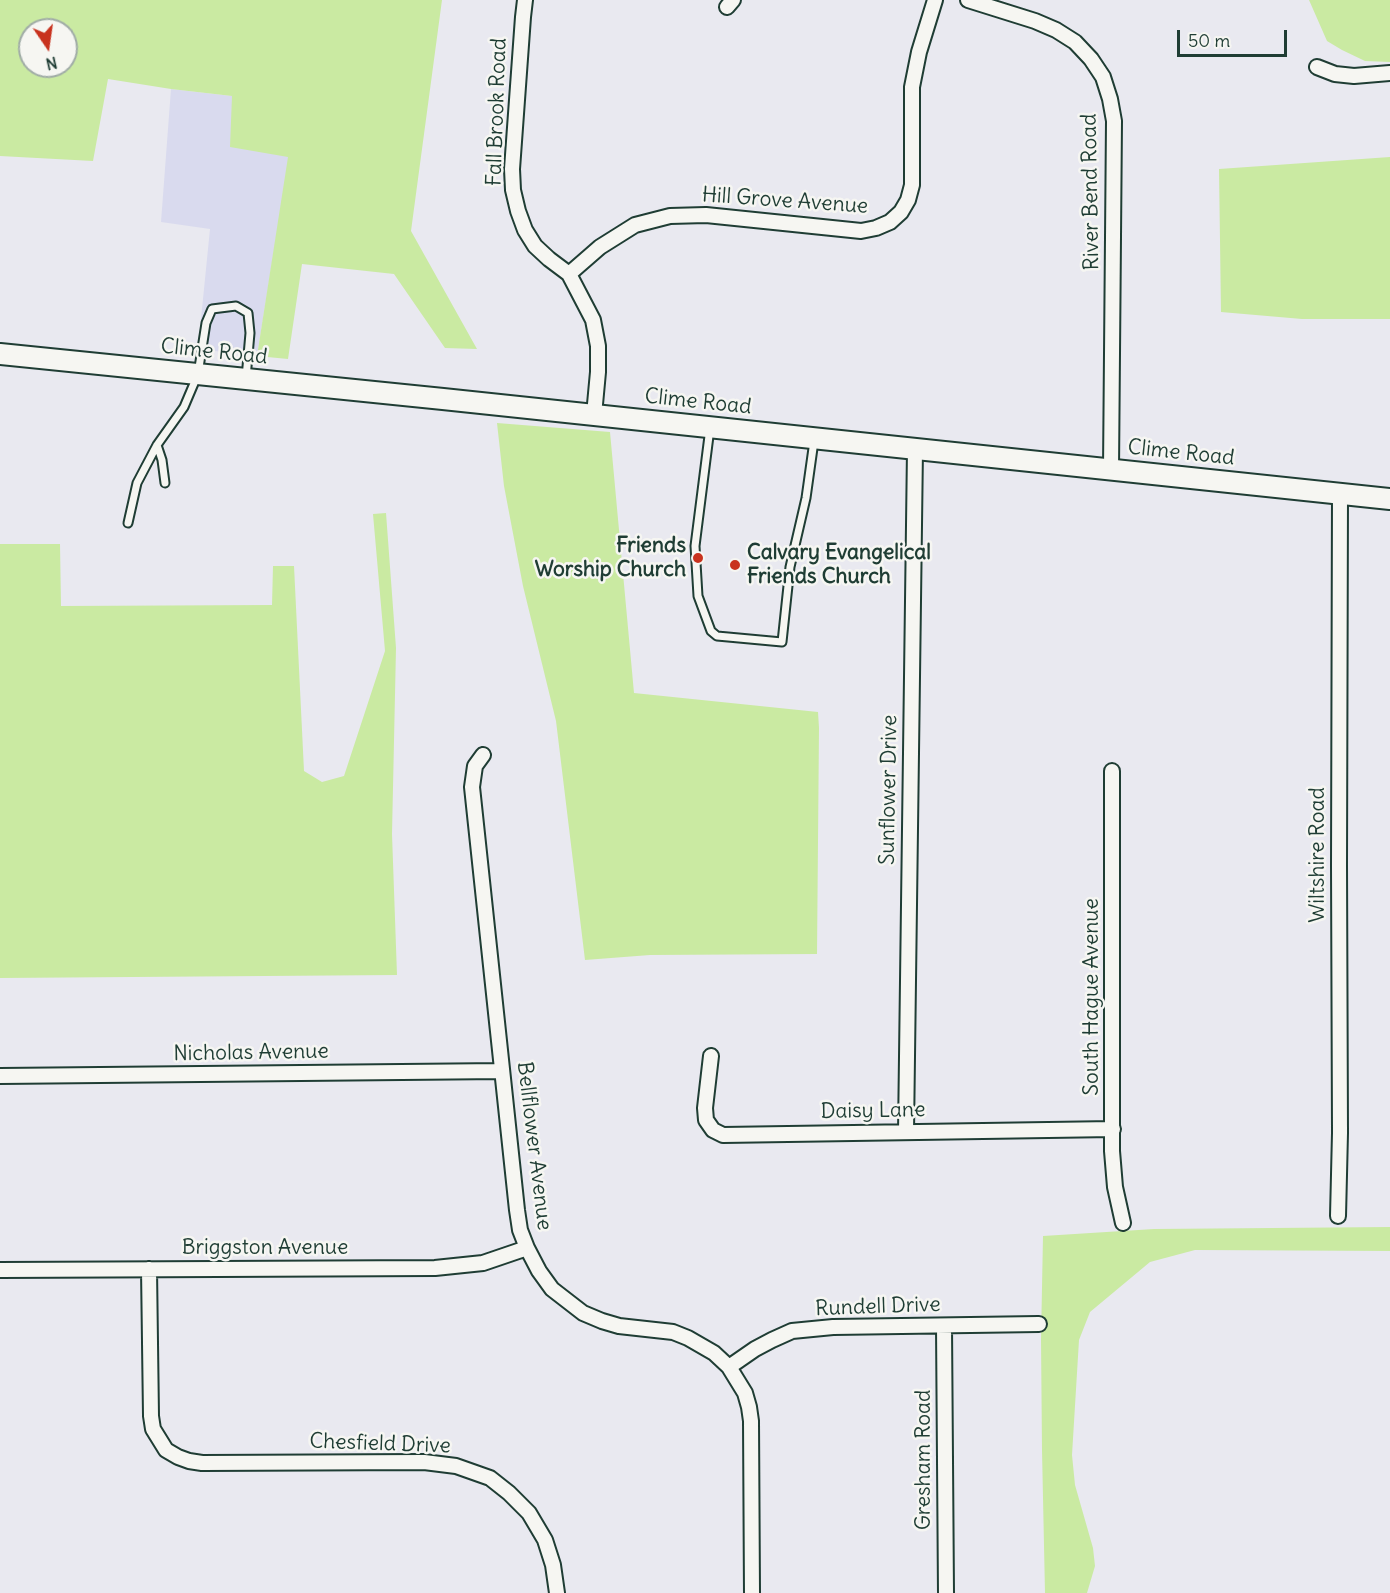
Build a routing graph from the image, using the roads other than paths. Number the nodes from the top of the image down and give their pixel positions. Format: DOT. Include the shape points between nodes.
graph roads {
  1 [pos="525,0"];
  2 [pos="935,0"];
  3 [pos="968,0"];
  4 [pos="1317,67"];
  5 [pos="1390,73"];
  6 [pos="569,274"];
  7 [pos="0,354"];
  8 [pos="198,374"];
  9 [pos="246,379"];
  10 [pos="594,415"];
  11 [pos="710,427"];
  12 [pos="815,438"];
  13 [pos="157,445"];
  14 [pos="915,449"];
  15 [pos="1111,469"];
  16 [pos="165,483"];
  17 [pos="1340,494"];
  18 [pos="1390,499"];
  19 [pos="128,523"];
  20 [pos="483,755"];
  21 [pos="1112,771"];
  22 [pos="711,1056"];
  23 [pos="502,1071"];
  24 [pos="0,1076"];
  25 [pos="1113,1129"];
  26 [pos="906,1131"];
  27 [pos="1338,1216"];
  28 [pos="1123,1222"];
  29 [pos="527,1248"];
  30 [pos="149,1269"];
  31 [pos="0,1270"];
  32 [pos="1039,1324"];
  33 [pos="944,1326"];
  34 [pos="729,1367"];
  35 [pos="557,1593"];
  36 [pos="752,1593"];
  37 [pos="946,1593"];
  1 -- 6 [label="street, Fall Brook Road" via="513,190 525,230 535,246"];
  2 -- 6 [label="street, Hill Grove Avenue" via="912,87 912,185 901,212 890,222 861,231 706,215 670,216 635,225 600,247"];
  3 -- 15 [label="street, River Bend Road" via="1035,21 1075,42 1103,77 1110,99 1114,120"];
  4 -- 5 [label="street" via="1354,76"];
  6 -- 10 [label="street, Fall Brook Road" via="593,320 598,346"];
  7 -- 8 [label="main road, Clime Road"];
  8 -- 9 [label="main road, Clime Road"];
  8 -- 9 [label="lane" via="212,309 236,306 248,313"];
  8 -- 13 [label="lane" via="184,407"];
  9 -- 10 [label="main road, Clime Road"];
  10 -- 11 [label="main road, Clime Road"];
  11 -- 12 [label="main road, Clime Road"];
  11 -- 12 [label="lane" via="695,546 698,596 711,631 717,636 739,639 782,642 790,567"];
  12 -- 14 [label="main road, Clime Road"];
  13 -- 16 [label="lane"];
  13 -- 19 [label="lane" via="137,483"];
  14 -- 15 [label="main road, Clime Road"];
  14 -- 26 [label="street, Sunflower Drive"];
  15 -- 17 [label="main road, Clime Road"];
  17 -- 18 [label="main road, Clime Road"];
  17 -- 27 [label="street, Wiltshire Road"];
  20 -- 23 [label="street, Bellflower Avenue" via="475,766 472,786"];
  21 -- 25 [label="street, South Hague Avenue"];
  22 -- 26 [label="street, Daisy Lane" via="706,1120 723,1135"];
  23 -- 24 [label="street, Nicholas Avenue"];
  23 -- 29 [label="street, Bellflower Avenue" via="517,1210"];
  25 -- 26 [label="street, Daisy Lane"];
  25 -- 28 [label="street, South Hague Avenue" via="1115,1187"];
  29 -- 30 [label="street, Briggston Avenue" via="483,1263 435,1268"];
  29 -- 34 [label="street, Bellflower Avenue" via="552,1289 583,1313 620,1326 672,1332 714,1353"];
  30 -- 31 [label="street, Briggston Avenue"];
  30 -- 35 [label="street, Chesfield Drive" via="151,1416 153,1429 166,1450 189,1461 202,1462 424,1462 456,1466 490,1478 529,1513 545,1540"];
  32 -- 33 [label="street, Rundell Drive"];
  33 -- 34 [label="street, Rundell Drive" via="792,1331"];
  33 -- 37 [label="street, Gresham Road"];
  34 -- 36 [label="street, Bellflower Avenue" via="745,1393 751,1421"];
}
